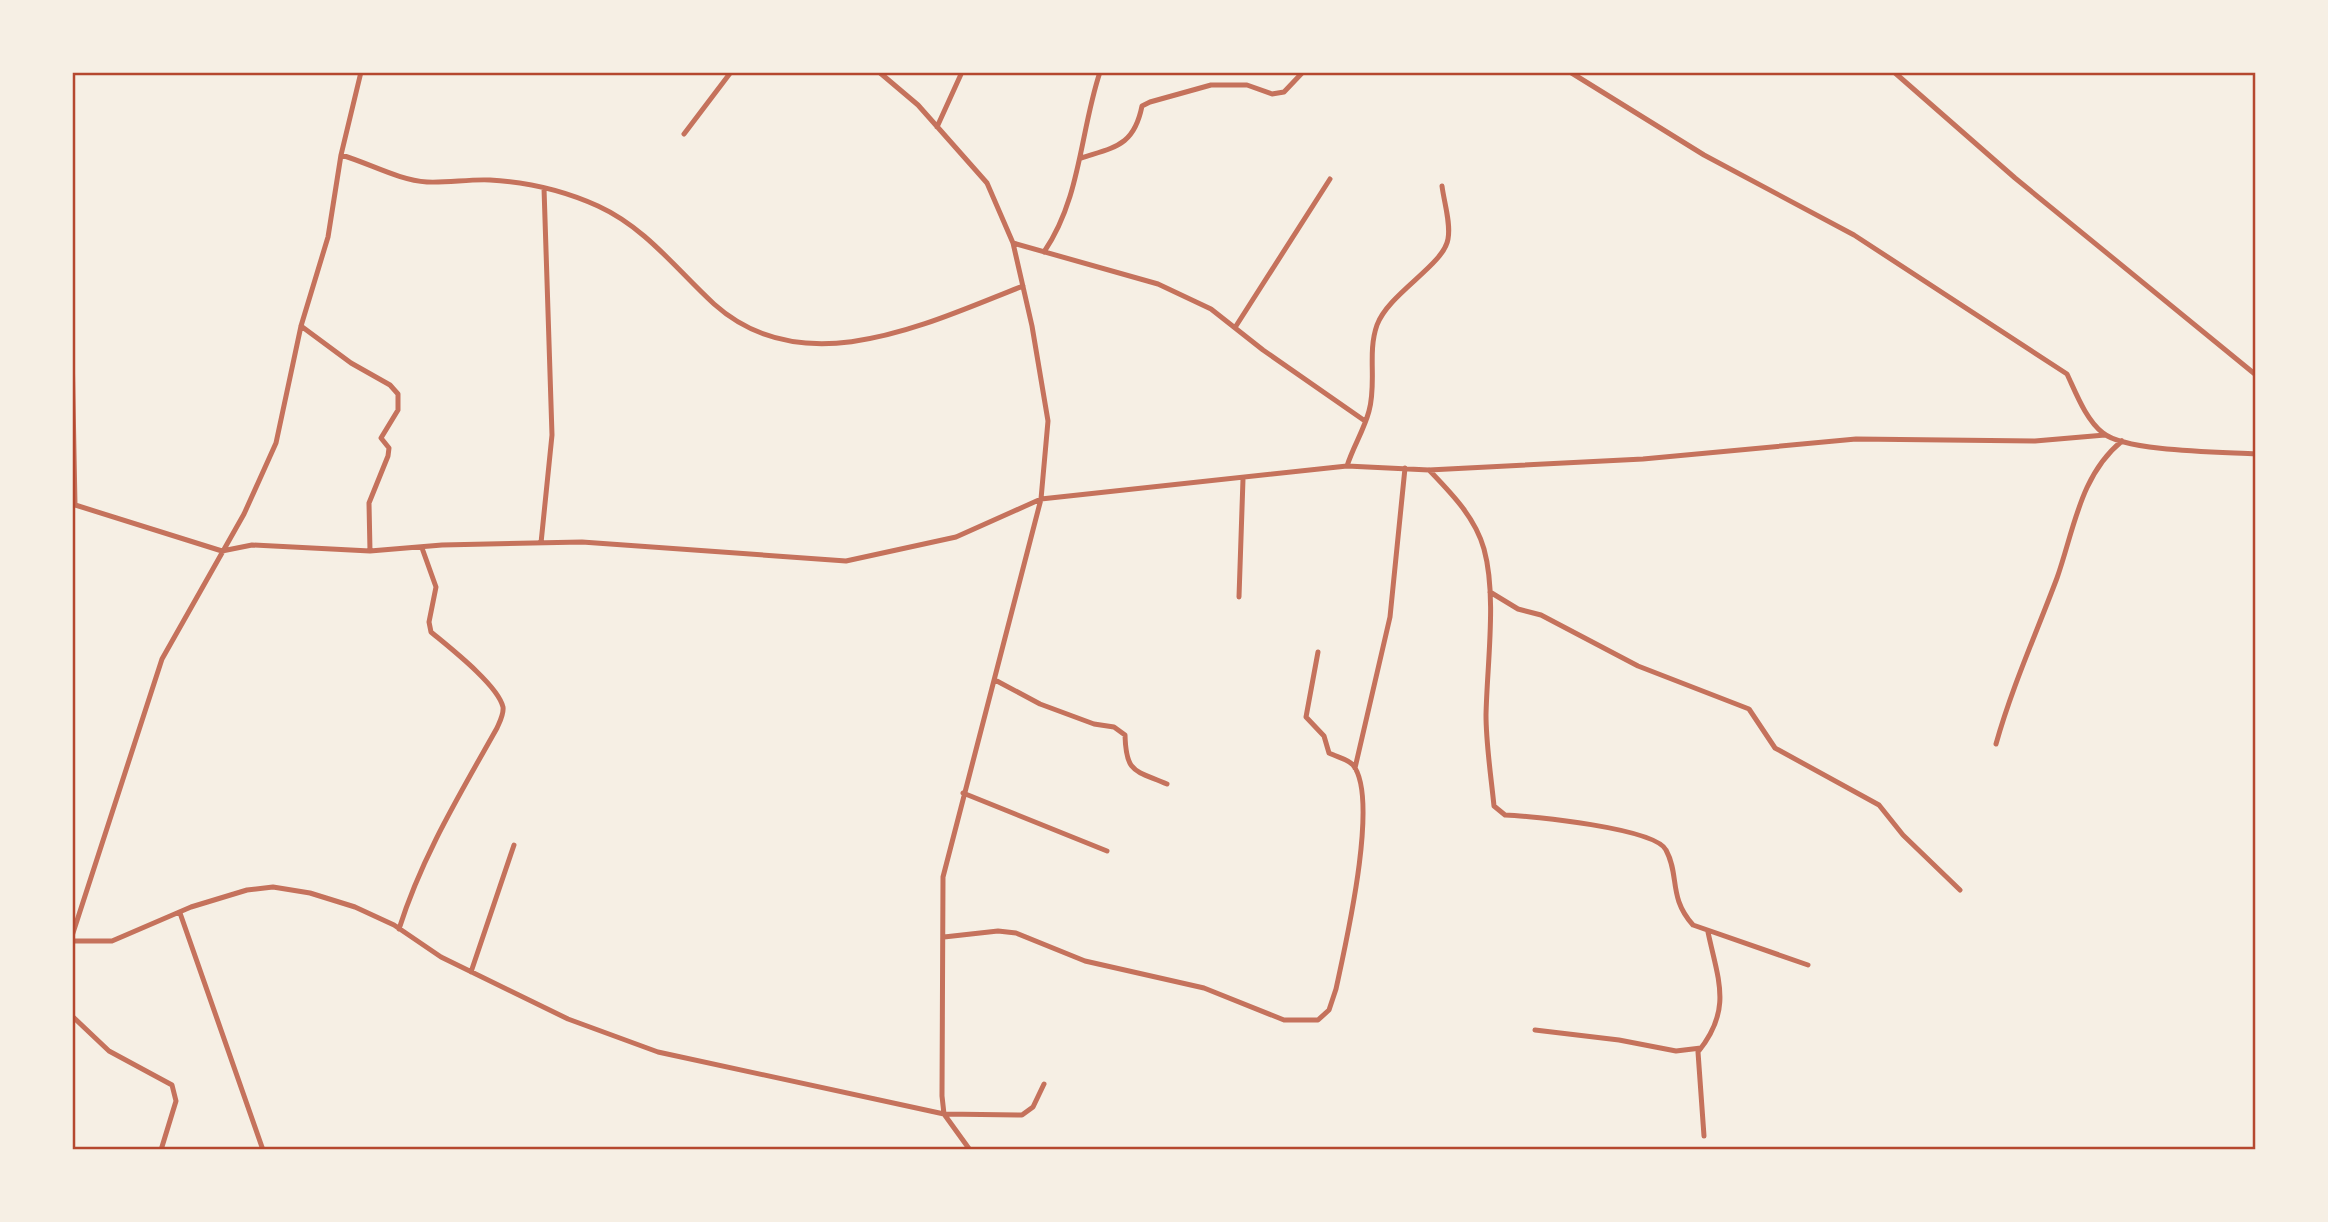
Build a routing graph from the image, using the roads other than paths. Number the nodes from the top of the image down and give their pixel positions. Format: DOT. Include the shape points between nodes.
graph roads {
  1 [pos="361,72"];
  2 [pos="732,72"];
  3 [pos="879,72"];
  4 [pos="962,72"];
  5 [pos="1100,72"];
  6 [pos="1303,72"];
  7 [pos="1570,72"];
  8 [pos="1894,72"];
  9 [pos="937,127"];
  10 [pos="684,134"];
  11 [pos="341,155"];
  12 [pos="1081,158"];
  13 [pos="1330,179"];
  14 [pos="1442,186"];
  15 [pos="544,188"];
  16 [pos="1013,243"];
  17 [pos="1044,252"];
  18 [pos="1023,286"];
  19 [pos="301,326"];
  20 [pos="1236,326"];
  21 [pos="72,346"];
  22 [pos="2256,375"];
  23 [pos="1365,421"];
  24 [pos="2105,435"];
  25 [pos="2122,441"];
  26 [pos="2256,454"];
  27 [pos="1347,466"];
  28 [pos="1405,468"];
  29 [pos="1429,470"];
  30 [pos="1243,479"];
  31 [pos="1041,499"];
  32 [pos="73,505"];
  33 [pos="541,543"];
  34 [pos="422,548"];
  35 [pos="222,551"];
  36 [pos="370,551"];
  37 [pos="1490,592"];
  38 [pos="1239,597"];
  39 [pos="1318,652"];
  40 [pos="995,680"];
  41 [pos="1996,744"];
  42 [pos="1355,769"];
  43 [pos="1167,784"];
  44 [pos="963,793"];
  45 [pos="514,845"];
  46 [pos="1107,851"];
  47 [pos="1960,890"];
  48 [pos="180,913"];
  49 [pos="398,929"];
  50 [pos="1708,932"];
  51 [pos="944,937"];
  52 [pos="72,939"];
  53 [pos="1808,965"];
  54 [pos="471,972"];
  55 [pos="72,1016"];
  56 [pos="1535,1030"];
  57 [pos="1701,1048"];
  58 [pos="1044,1084"];
  59 [pos="944,1114"];
  60 [pos="1703,1136"];
  61 [pos="161,1150"];
  62 [pos="263,1150"];
  63 [pos="970,1150"];
  1 -- 11 [label="street"];
  2 -- 10 [label="street"];
  3 -- 9 [label="street" via="918,104"];
  4 -- 9 [label="street"];
  5 -- 12 [label="street" via="1090,100"];
  6 -- 12 [label="street" via="1284,92 1211,85 1150,102 1142,106 1139,123 1125,143"];
  7 -- 24 [label="street" via="1704,155 1854,235 2067,374"];
  8 -- 22 [label="street"];
  9 -- 16 [label="street" via="988,183"];
  11 -- 15 [label="street" via="424,182 488,180"];
  11 -- 19 [label="street" via="328,237"];
  12 -- 17 [label="street" via="1068,205"];
  13 -- 20 [label="street"];
  14 -- 23 [label="street" via="1449,237 1446,247 1378,323 1372,348 1373,388"];
  15 -- 18 [label="street" via="598,206 638,230 730,318 803,344 846,344 918,327"];
  15 -- 33 [label="street" via="552,435"];
  16 -- 17 [label="street"];
  16 -- 18 [label="street"];
  17 -- 20 [label="street" via="1158,284"];
  18 -- 31 [label="street" via="1048,421"];
  19 -- 35 [label="street" via="276,443"];
  19 -- 36 [label="street" via="398,394 398,410 381,438 387,456 369,503"];
  20 -- 23 [label="street"];
  21 -- 32 [label="street"];
  23 -- 27 [label="street"];
  24 -- 25 [label="street"];
  24 -- 29 [label="street" via="2035,441 1856,439 1643,459"];
  25 -- 26 [label="street"];
  25 -- 41 [label="street" via="2108,452 2075,514 2066,552"];
  27 -- 28 [label="street"];
  27 -- 30 [label="street"];
  28 -- 29 [label="street"];
  28 -- 42 [label="street" via="1390,617"];
  29 -- 37 [label="street" via="1477,530 1485,550"];
  30 -- 31 [label="street"];
  30 -- 38 [label="street"];
  31 -- 33 [label="street" via="956,537 846,561"];
  31 -- 40 [label="street"];
  32 -- 35 [label="street"];
  33 -- 34 [label="street"];
  34 -- 36 [label="street"];
  34 -- 49 [label="street" via="436,587 431,632 482,679 503,708 497,728 432,842"];
  35 -- 36 [label="street" via="252,545"];
  35 -- 52 [label="street" via="162,659"];
  37 -- 47 [label="street" via="1518,610 1541,615 1638,666 1749,709 1775,748 1879,805"];
  37 -- 50 [label="street" via="1486,718 1494,806 1504,814 1562,820 1658,841 1666,851 1681,912"];
  39 -- 42 [label="street" via="1306,717 1324,736 1329,752"];
  40 -- 43 [label="street" via="1063,713 1114,727 1125,735 1125,761 1132,770"];
  40 -- 44 [label="street"];
  42 -- 51 [label="street" via="1362,807 1358,874 1336,989 1329,1010 1318,1020 1284,1020 1204,988 1085,961 1016,933"];
  44 -- 46 [label="street"];
  44 -- 51 [label="street" via="943,877"];
  45 -- 54 [label="street"];
  48 -- 49 [label="street" via="247,890 273,887 355,907"];
  48 -- 52 [label="street" via="112,941"];
  48 -- 62 [label="street"];
  49 -- 54 [label="street"];
  50 -- 53 [label="street"];
  50 -- 57 [label="street" via="1723,992 1710,1038"];
  51 -- 59 [label="street"];
  54 -- 59 [label="street" via="568,1020 658,1052"];
  55 -- 61 [label="street" via="109,1051 172,1085 174,1111"];
  56 -- 57 [label="street" via="1676,1051"];
  57 -- 60 [label="street"];
  58 -- 59 [label="street" via="1033,1107 1022,1115"];
  59 -- 63 [label="street"];
}
